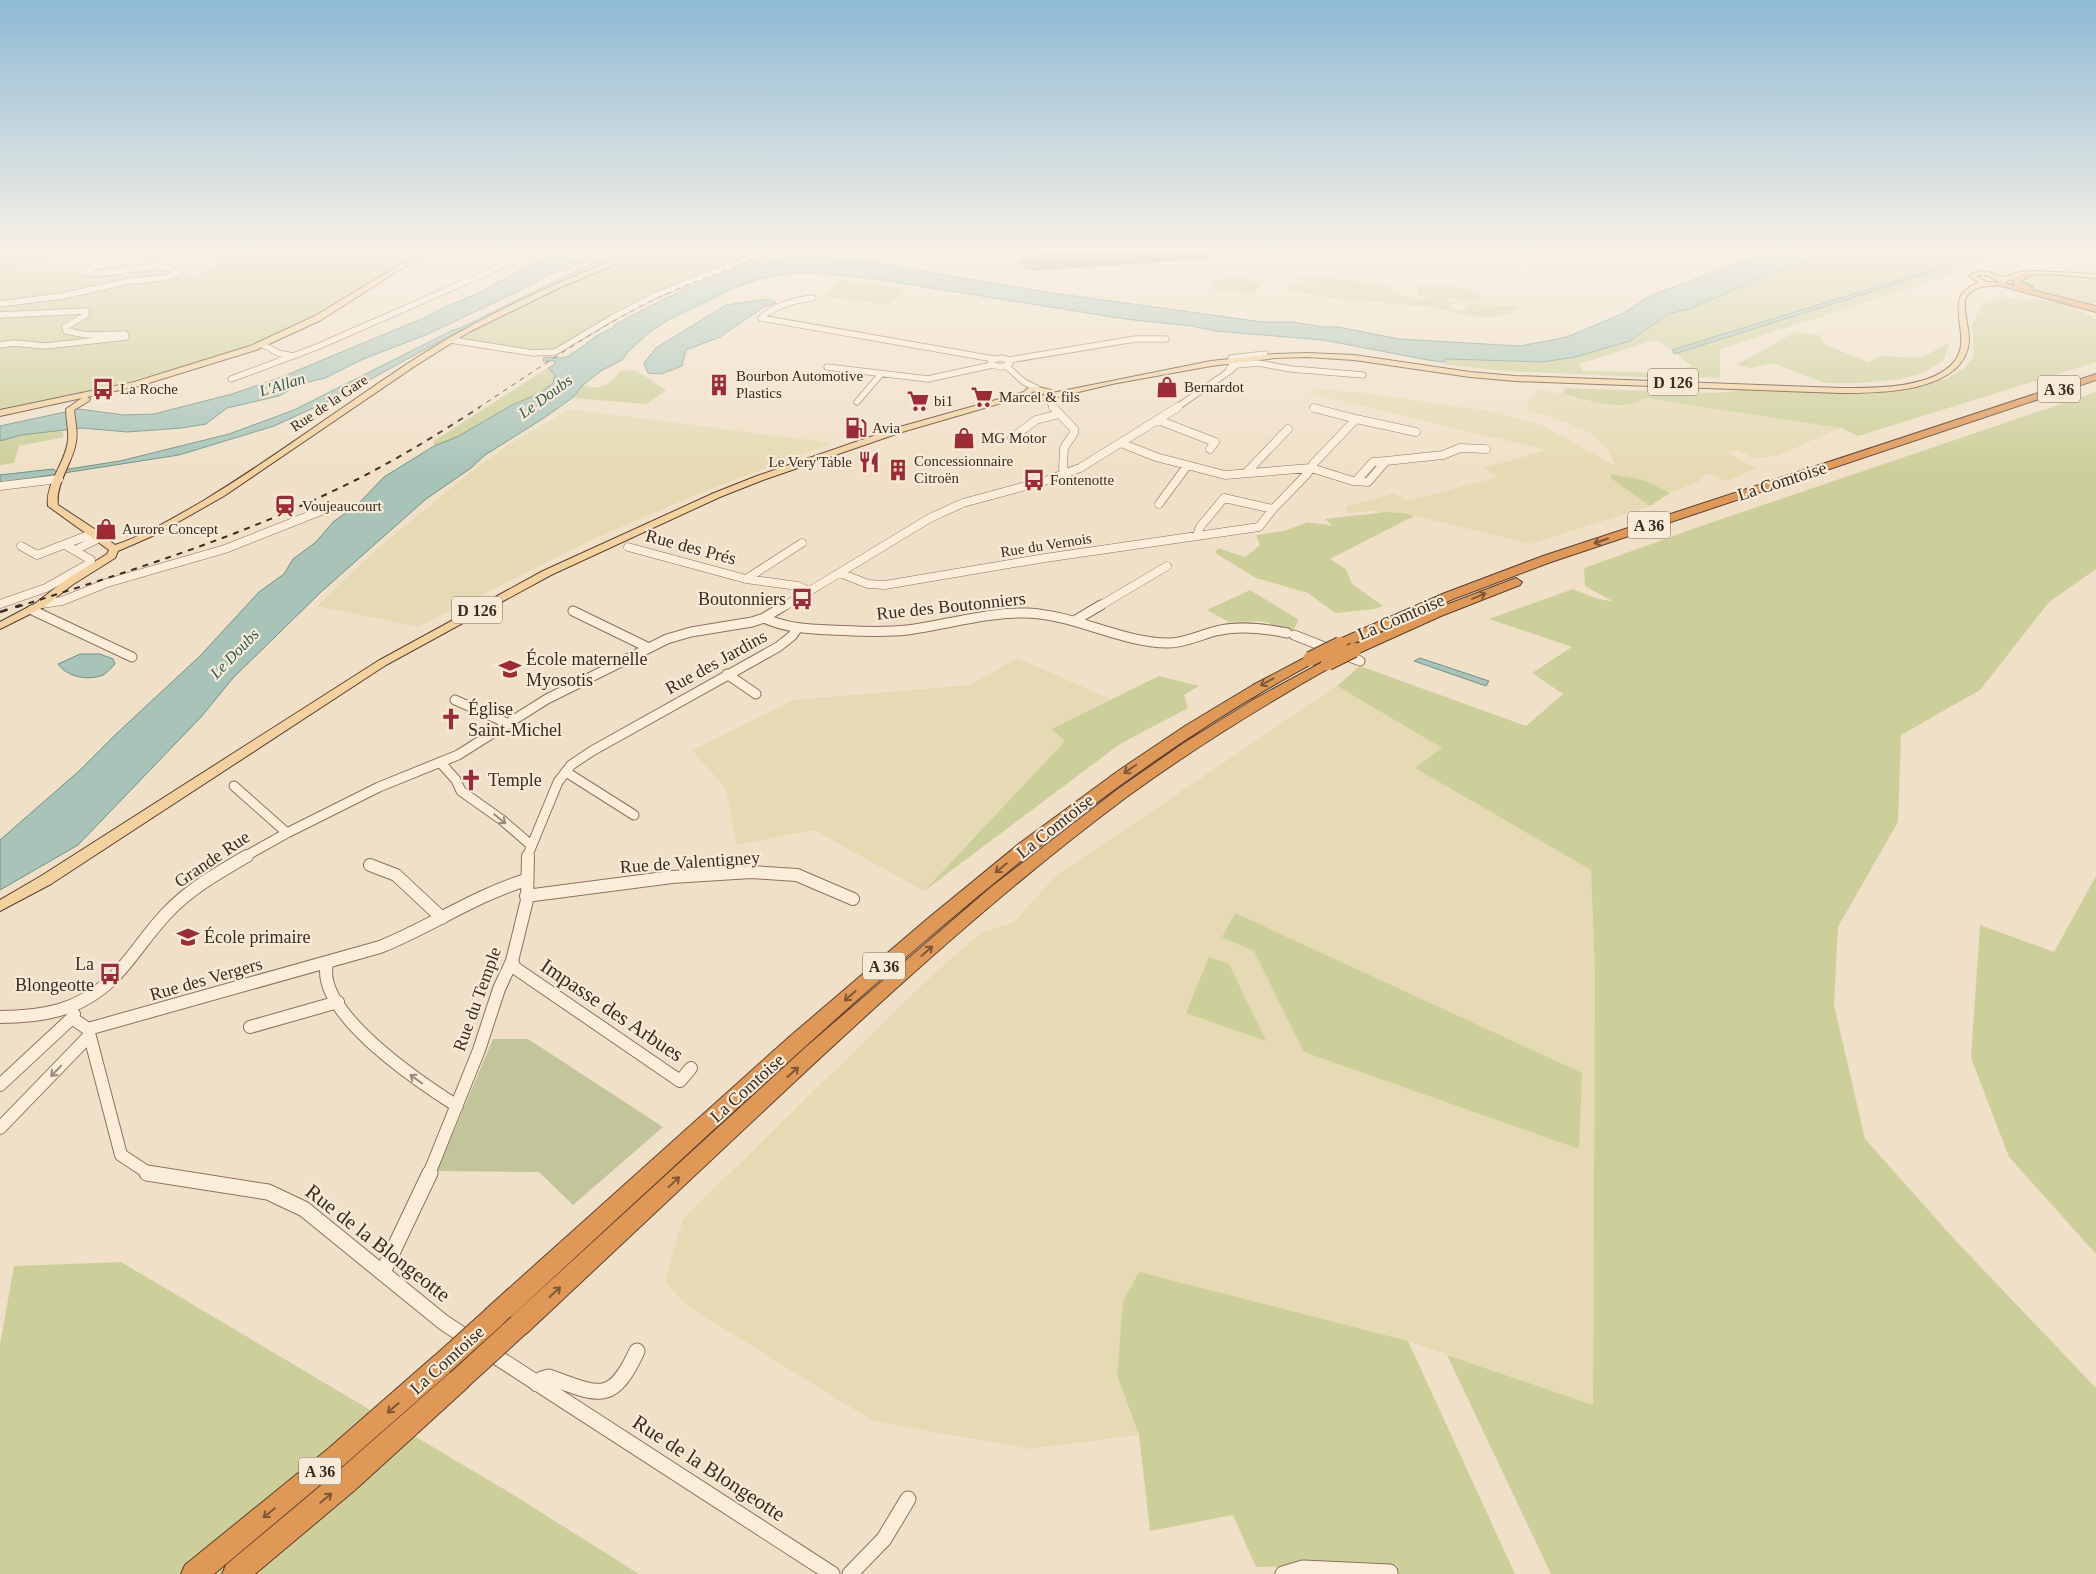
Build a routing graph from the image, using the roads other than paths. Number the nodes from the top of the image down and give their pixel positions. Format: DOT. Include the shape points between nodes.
graph roads {
  1 [pos="71,323"];
  2 [pos="304,323"];
  3 [pos="369,323"];
  4 [pos="482,323"];
  5 [pos="603,323"];
  6 [pos="790,323"];
  7 [pos="1957,323"];
  8 [pos="1963,323"];
  9 [pos="1166,339"];
  10 [pos="451,340"];
  11 [pos="262,344"];
  12 [pos="0,345"];
  13 [pos="253,348"];
  14 [pos="1265,354"];
  15 [pos="294,356"];
  16 [pos="280,362"];
  17 [pos="993,362"];
  18 [pos="1236,362"];
  19 [pos="1008,363"];
  20 [pos="827,367"];
  21 [pos="2096,372"];
  22 [pos="881,374"];
  23 [pos="1363,375"];
  24 [pos="2096,377"];
  25 [pos="231,379"];
  26 [pos="1024,382"];
  27 [pos="2096,385"];
  28 [pos="1026,393"];
  29 [pos="1045,393"];
  30 [pos="1035,400"];
  31 [pos="2022,401"];
  32 [pos="857,402"];
  33 [pos="70,405"];
  34 [pos="1314,408"];
  35 [pos="1054,409"];
  36 [pos="2,413"];
  37 [pos="1059,414"];
  38 [pos="1356,419"];
  39 [pos="1158,420"];
  40 [pos="1288,429"];
  41 [pos="1416,432"];
  42 [pos="1012,438"];
  43 [pos="1120,443"];
  44 [pos="1210,449"];
  45 [pos="1486,449"];
  46 [pos="1187,466"];
  47 [pos="1311,468"];
  48 [pos="1068,473"];
  49 [pos="1246,473"];
  50 [pos="60,474"];
  51 [pos="0,486"];
  52 [pos="1159,504"];
  53 [pos="331,507"];
  54 [pos="687,509"];
  55 [pos="1273,509"];
  56 [pos="97,536"];
  57 [pos="1197,536"];
  58 [pos="802,543"];
  59 [pos="21,546"];
  60 [pos="67,546"];
  61 [pos="628,547"];
  62 [pos="75,550"];
  63 [pos="114,550"];
  64 [pos="1167,566"];
  65 [pos="840,573"];
  66 [pos="746,579"];
  67 [pos="809,591"];
  68 [pos="0,604"];
  69 [pos="37,607"];
  70 [pos="573,611"];
  71 [pos="764,618"];
  72 [pos="1074,621"];
  73 [pos="0,626"];
  74 [pos="797,629"];
  75 [pos="649,648"];
  76 [pos="1357,656"];
  77 [pos="132,657"];
  78 [pos="727,674"];
  79 [pos="756,694"];
  80 [pos="455,700"];
  81 [pos="509,724"];
  82 [pos="440,762"];
  83 [pos="566,772"];
  84 [pos="234,786"];
  85 [pos="634,815"];
  86 [pos="287,833"];
  87 [pos="530,845"];
  88 [pos="370,865"];
  89 [pos="526,880"];
  90 [pos="526,896"];
  91 [pos="853,900"];
  92 [pos="0,906"];
  93 [pos="442,918"];
  94 [pos="512,961"];
  95 [pos="327,963"];
  96 [pos="338,1002"];
  97 [pos="77,1004"];
  98 [pos="0,1017"];
  99 [pos="72,1018"];
  100 [pos="250,1027"];
  101 [pos="89,1032"];
  102 [pos="690,1068"];
  103 [pos="0,1085"];
  104 [pos="457,1106"];
  105 [pos="0,1128"];
  106 [pos="383,1272"];
  107 [pos="637,1351"];
  108 [pos="451,1372"];
  109 [pos="537,1384"];
  110 [pos="908,1498"];
  111 [pos="1390,1572"];
  112 [pos="194,1574"];
  113 [pos="235,1574"];
  114 [pos="832,1574"];
  115 [pos="850,1574"];
  116 [pos="1283,1574"];
  1 -- 12 [label="street" via="65,327 66,331 87,335 125,334 126,337 45,346"];
  2 -- 11 [label="main road"];
  3 -- 15 [label="street"];
  4 -- 10 [label="main road, Rue de la Gare"];
  5 -- 10 [label="street" via="555,352 533,353"];
  6 -- 17 [label="street"];
  7 -- 14 [label="main road, D 126" via="1958,346 1954,358 1943,368 1912,381 1885,385 1834,387 1519,376 1333,352"];
  8 -- 18 [label="main road, D 126" via="1966,348 1961,361 1950,371 1918,384 1882,389 1505,378 1339,356 1296,355"];
  9 -- 19 [label="street" via="1135,339"];
  10 -- 63 [label="main road, Rue de la Gare" via="227,490 134,544"];
  11 -- 13 [label="main road"];
  11 -- 15 [label="street" via="278,353"];
  13 -- 16 [label="street"];
  13 -- 33 [label="main road" via="103,391"];
  14 -- 18 [label="street" via="1231,358"];
  14 -- 29 [label="main road, D 126" via="1185,364"];
  15 -- 16 [label="street"];
  16 -- 25 [label="street"];
  17 -- 19 [label="street"];
  17 -- 22 [label="street" via="934,379"];
  18 -- 23 [label="street"];
  18 -- 29 [label="main road, D 126"];
  18 -- 39 [label="street, Grande Rue" via="1226,373"];
  19 -- 26 [label="street"];
  20 -- 22 [label="street"];
  21 -- 31 [label="highway"];
  22 -- 32 [label="street"];
  24 -- 31 [label="highway, La Comtoise / A 36"];
  26 -- 28 [label="street"];
  26 -- 29 [label="street"];
  76 -- 27 [label="highway, La Comtoise / A 36, one-way" via="1437,612 1557,566"];
  28 -- 29 [label="main road"];
  28 -- 30 [label="main road" via="1028,398"];
  28 -- 54 [label="main road, D 126" via="851,445"];
  29 -- 30 [label="main road"];
  29 -- 35 [label="street"];
  30 -- 35 [label="street"];
  30 -- 54 [label="main road, D 126" via="865,443"];
  31 -- 108 [label="highway, La Comtoise / A 36, one-way, bridge" via="1508,573 1340,644 1237,700 1148,756 1066,817 998,870 842,1003 494,1318"];
  33 -- 36 [label="main road"];
  33 -- 50 [label="main road" via="72,437"];
  34 -- 38 [label="street"];
  35 -- 37 [label="street"];
  37 -- 42 [label="street" via="1036,420"];
  37 -- 48 [label="street" via="1074,429 1064,448 1063,469"];
  38 -- 41 [label="street"];
  38 -- 47 [label="street"];
  39 -- 43 [label="street, Grande Rue"];
  39 -- 44 [label="street" via="1215,442"];
  40 -- 49 [label="street"];
  43 -- 46 [label="street"];
  43 -- 48 [label="street, Grande Rue"];
  45 -- 47 [label="street" via="1460,448 1443,455 1373,462 1356,481"];
  46 -- 49 [label="street" via="1225,475"];
  46 -- 52 [label="street"];
  47 -- 49 [label="street"];
  47 -- 55 [label="street"];
  48 -- 65 [label="street, Grande Rue" via="951,508"];
  50 -- 51 [label="street"];
  50 -- 56 [label="main road" via="53,506"];
  53 -- 69 [label="street" via="225,550 106,582"];
  54 -- 92 [label="main road, D 126" via="547,573 382,663 46,880"];
  55 -- 57 [label="street, Rue du Vernois" via="1259,527"];
  55 -- 57 [label="street" via="1224,498"];
  56 -- 60 [label="street"];
  56 -- 62 [label="street"];
  56 -- 63 [label="main road"];
  57 -- 65 [label="street, Rue du Vernois" via="886,585 868,584"];
  58 -- 66 [label="street, Rue des Prés"];
  59 -- 60 [label="street" via="37,555"];
  60 -- 62 [label="street"];
  61 -- 66 [label="street, Rue des Prés"];
  62 -- 68 [label="street" via="91,560 90,563 46,588"];
  63 -- 69 [label="main road" via="111,556"];
  64 -- 72 [label="street"];
  65 -- 67 [label="street, Grande Rue"];
  66 -- 67 [label="street, Rue des Prés" via="798,586"];
  67 -- 71 [label="street, Grande Rue"];
  69 -- 73 [label="main road"];
  69 -- 77 [label="street"];
  70 -- 75 [label="street"];
  71 -- 74 [label="street, Rue des Boutonniers" via="778,626"];
  71 -- 75 [label="street, Grande Rue" via="738,626 674,636"];
  72 -- 74 [label="street, Rue des Boutonniers" via="1025,613 903,630"];
  72 -- 76 [label="street, Rue des Boutonniers" via="1121,635 1167,643 1183,642 1236,627 1262,627"];
  74 -- 78 [label="street, Rue des Jardins" via="778,647"];
  75 -- 81 [label="street, Grande Rue" via="566,689"];
  108 -- 76 [label="highway, La Comtoise / A 36, one-way, bridge" via="519,1326 858,1012 1012,879 1120,794 1193,743 1328,663"];
  78 -- 79 [label="street"];
  78 -- 83 [label="street, Rue des Jardins" via="579,759"];
  80 -- 81 [label="street"];
  81 -- 82 [label="street, Grande Rue" via="458,755"];
  82 -- 86 [label="street, Grande Rue" via="379,787"];
  82 -- 87 [label="street, one-way" via="462,791"];
  83 -- 85 [label="street"];
  83 -- 87 [label="street, Rue des Jardins" via="558,782"];
  84 -- 86 [label="street"];
  86 -- 97 [label="street, Grande Rue" via="224,868 188,893 166,914 110,981"];
  87 -- 89 [label="street, Rue du Temple"];
  88 -- 93 [label="street" via="396,875"];
  89 -- 90 [label="street, Rue du Temple"];
  89 -- 93 [label="street, Rue des Vergers" via="503,886"];
  90 -- 91 [label="street, Rue de Valentigney" via="672,876 751,872 797,875"];
  90 -- 94 [label="street, Rue du Temple" via="524,918"];
  93 -- 95 [label="street, Rue des Vergers" via="380,947"];
  94 -- 102 [label="street, Impasse des Arbues" via="515,968 680,1081"];
  94 -- 104 [label="street, Rue du Temple"];
  95 -- 96 [label="street" via="324,976"];
  95 -- 101 [label="street, Rue des Vergers"];
  96 -- 100 [label="street"];
  104 -- 96 [label="street, one-way" via="392,1062 367,1040 344,1014"];
  97 -- 98 [label="street, Grande Rue" via="57,1012"];
  97 -- 99 [label="street"];
  99 -- 101 [label="street"];
  99 -- 103 [label="street"];
  101 -- 105 [label="street, one-way"];
  101 -- 106 [label="street, Rue de la Blongeotte" via="121,1155 148,1174 268,1192 304,1209"];
  104 -- 106 [label="street, Rue du Temple" via="426,1182"];
  106 -- 109 [label="street, Rue de la Blongeotte" via="443,1322"];
  107 -- 109 [label="street" via="629,1371 613,1390 599,1394 549,1378"];
  108 -- 112 [label="highway, La Comtoise / A 36, one-way" via="337,1456"];
  113 -- 108 [label="highway, La Comtoise / A 36, one-way" via="346,1481"];
  109 -- 114 [label="street, Rue de la Blongeotte"];
  110 -- 115 [label="street" via="884,1539"];
  111 -- 116 [label="street" via="1302,1568"];
}
